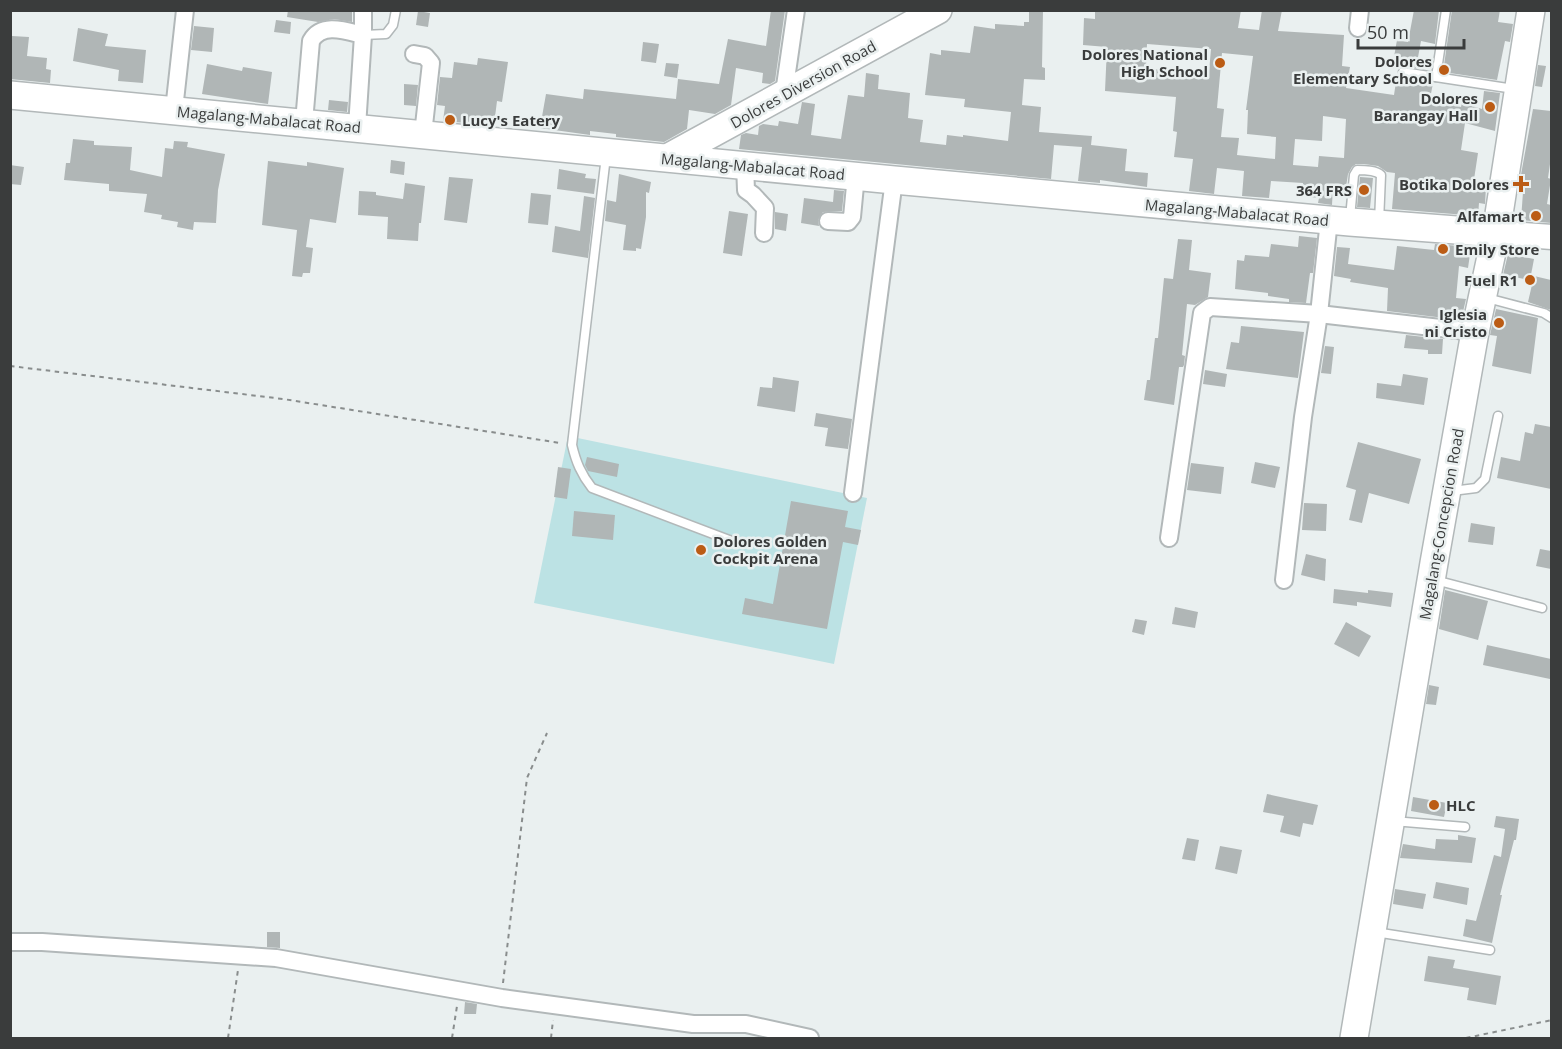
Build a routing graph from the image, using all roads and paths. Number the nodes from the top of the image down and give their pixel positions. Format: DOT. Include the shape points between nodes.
graph roads {
  1 [pos="185,10"];
  2 [pos="363,10"];
  3 [pos="396,10"];
  4 [pos="796,10"];
  5 [pos="938,10"];
  6 [pos="1360,10"];
  7 [pos="1446,10"];
  8 [pos="1531,10"];
  9 [pos="1358,28"];
  10 [pos="363,35"];
  11 [pos="414,54"];
  12 [pos="1403,72"];
  13 [pos="1436,77"];
  14 [pos="1518,89"];
  15 [pos="784,93"];
  16 [pos="10,95"];
  17 [pos="174,110"];
  18 [pos="304,122"];
  19 [pos="357,127"];
  20 [pos="423,134"];
  21 [pos="607,153"];
  22 [pos="669,157"];
  23 [pos="745,165"];
  24 [pos="856,176"];
  25 [pos="894,180"];
  26 [pos="828,220"];
  27 [pos="1340,221"];
  28 [pos="1379,224"];
  29 [pos="1496,232"];
  30 [pos="764,233"];
  31 [pos="1551,237"];
  32 [pos="1482,296"];
  33 [pos="1319,314"];
  34 [pos="1551,318"];
  35 [pos="1475,332"];
  36 [pos="10,366"];
  37 [pos="1498,416"];
  38 [pos="572,445"];
  39 [pos="1447,491"];
  40 [pos="853,493"];
  41 [pos="1169,538"];
  42 [pos="737,543"];
  43 [pos="1284,580"];
  44 [pos="1431,580"];
  45 [pos="1542,608"];
  46 [pos="547,733"];
  47 [pos="1389,820"];
  48 [pos="1465,826"];
  49 [pos="1371,931"];
  50 [pos="10,942"];
  51 [pos="1490,950"];
  52 [pos="240,956"];
  53 [pos="459,991"];
  54 [pos="502,998"];
  55 [pos="555,1005"];
  56 [pos="1551,1020"];
  57 [pos="228,1038"];
  58 [pos="452,1038"];
  59 [pos="551,1038"];
  60 [pos="810,1038"];
  61 [pos="1354,1038"];
  62 [pos="1466,1038"];
  1 -- 17 [label="street"];
  2 -- 10 [label="street"];
  3 -- 10 [label="lane" via="386,34"];
  4 -- 15 [label="street"];
  5 -- 15 [label="main road, Dolores Diversion Road"];
  6 -- 9 [label="street"];
  7 -- 13 [label="lane"];
  8 -- 14 [label="main road, Magalang-Concepcion Road"];
  10 -- 18 [label="street" via="336,29 322,30 313,37"];
  10 -- 19 [label="street"];
  11 -- 20 [label="street" via="425,56 431,63"];
  12 -- 13 [label="lane"];
  13 -- 14 [label="lane"];
  14 -- 29 [label="main road, Magalang-Concepcion Road"];
  15 -- 22 [label="main road, Dolores Diversion Road"];
  16 -- 17 [label="main road, Magalang-Mabalacat Road"];
  17 -- 18 [label="main road, Magalang-Mabalacat Road"];
  18 -- 19 [label="main road, Magalang-Mabalacat Road"];
  19 -- 20 [label="main road, Magalang-Mabalacat Road"];
  20 -- 21 [label="main road, Magalang-Mabalacat Road"];
  21 -- 22 [label="main road, Magalang-Mabalacat Road"];
  21 -- 38 [label="lane"];
  22 -- 23 [label="main road, Magalang-Mabalacat Road"];
  23 -- 24 [label="main road, Magalang-Mabalacat Road"];
  23 -- 30 [label="street" via="746,190 765,208"];
  24 -- 25 [label="main road, Magalang-Mabalacat Road"];
  24 -- 26 [label="street" via="852,218 848,222"];
  25 -- 27 [label="main road, Magalang-Mabalacat Road"];
  25 -- 40 [label="street"];
  27 -- 28 [label="main road, Magalang-Mabalacat Road"];
  27 -- 28 [label="lane" via="1354,175 1357,170 1366,170 1381,175"];
  27 -- 33 [label="street"];
  28 -- 29 [label="main road, Magalang-Mabalacat Road"];
  29 -- 31 [label="street"];
  29 -- 32 [label="main road, Magalang-Concepcion Road"];
  32 -- 34 [label="lane"];
  32 -- 35 [label="main road, Magalang-Concepcion Road"];
  33 -- 35 [label="street"];
  33 -- 41 [label="street" via="1210,307 1202,313"];
  33 -- 43 [label="street"];
  35 -- 39 [label="main road, Magalang-Concepcion Road"];
  36 -- 38 [label="path" via="283,399"];
  37 -- 39 [label="lane" via="1485,479 1476,488"];
  38 -- 42 [label="lane" via="580,472 592,488"];
  39 -- 44 [label="main road, Magalang-Concepcion Road"];
  44 -- 45 [label="lane"];
  44 -- 47 [label="main road, Magalang-Concepcion Road"];
  46 -- 54 [label="path" via="527,778"];
  47 -- 48 [label="lane"];
  47 -- 49 [label="main road, Magalang-Concepcion Road"];
  49 -- 51 [label="lane"];
  49 -- 61 [label="main road, Magalang-Concepcion Road"];
  50 -- 52 [label="street"];
  52 -- 53 [label="street" via="276,958"];
  52 -- 57 [label="path"];
  53 -- 54 [label="street"];
  53 -- 58 [label="path"];
  54 -- 55 [label="street"];
  55 -- 59 [label="path"];
  55 -- 60 [label="street" via="693,1024 746,1024"];
  56 -- 62 [label="path"];
}
